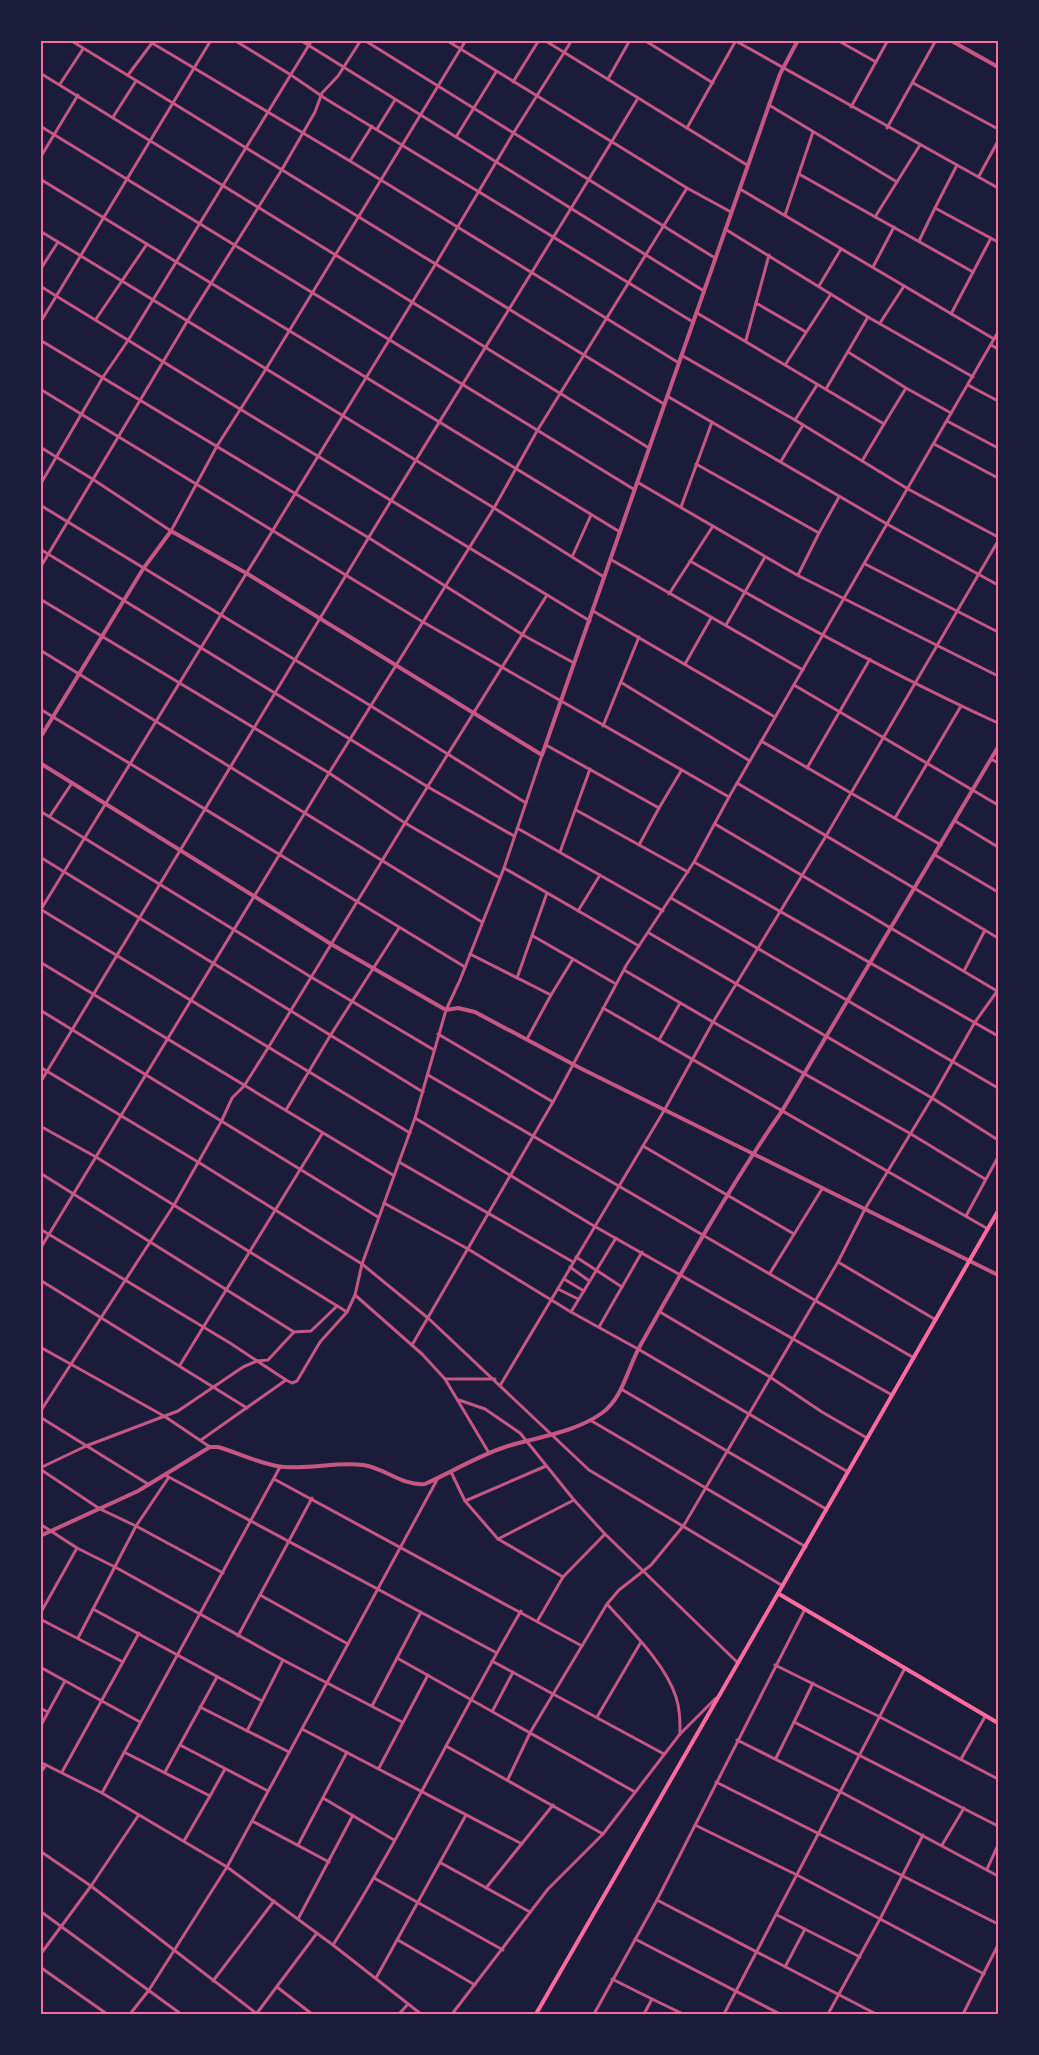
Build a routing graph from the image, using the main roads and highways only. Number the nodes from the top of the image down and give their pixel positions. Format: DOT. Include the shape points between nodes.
graph roads {
  1 [pos="999,1211"];
  2 [pos="779,1594"];
  3 [pos="999,1723"];
  4 [pos="536,2014"];
  1 -- 2 [label="main road"];
  2 -- 3 [label="main road"];
  2 -- 4 [label="main road"];
}
